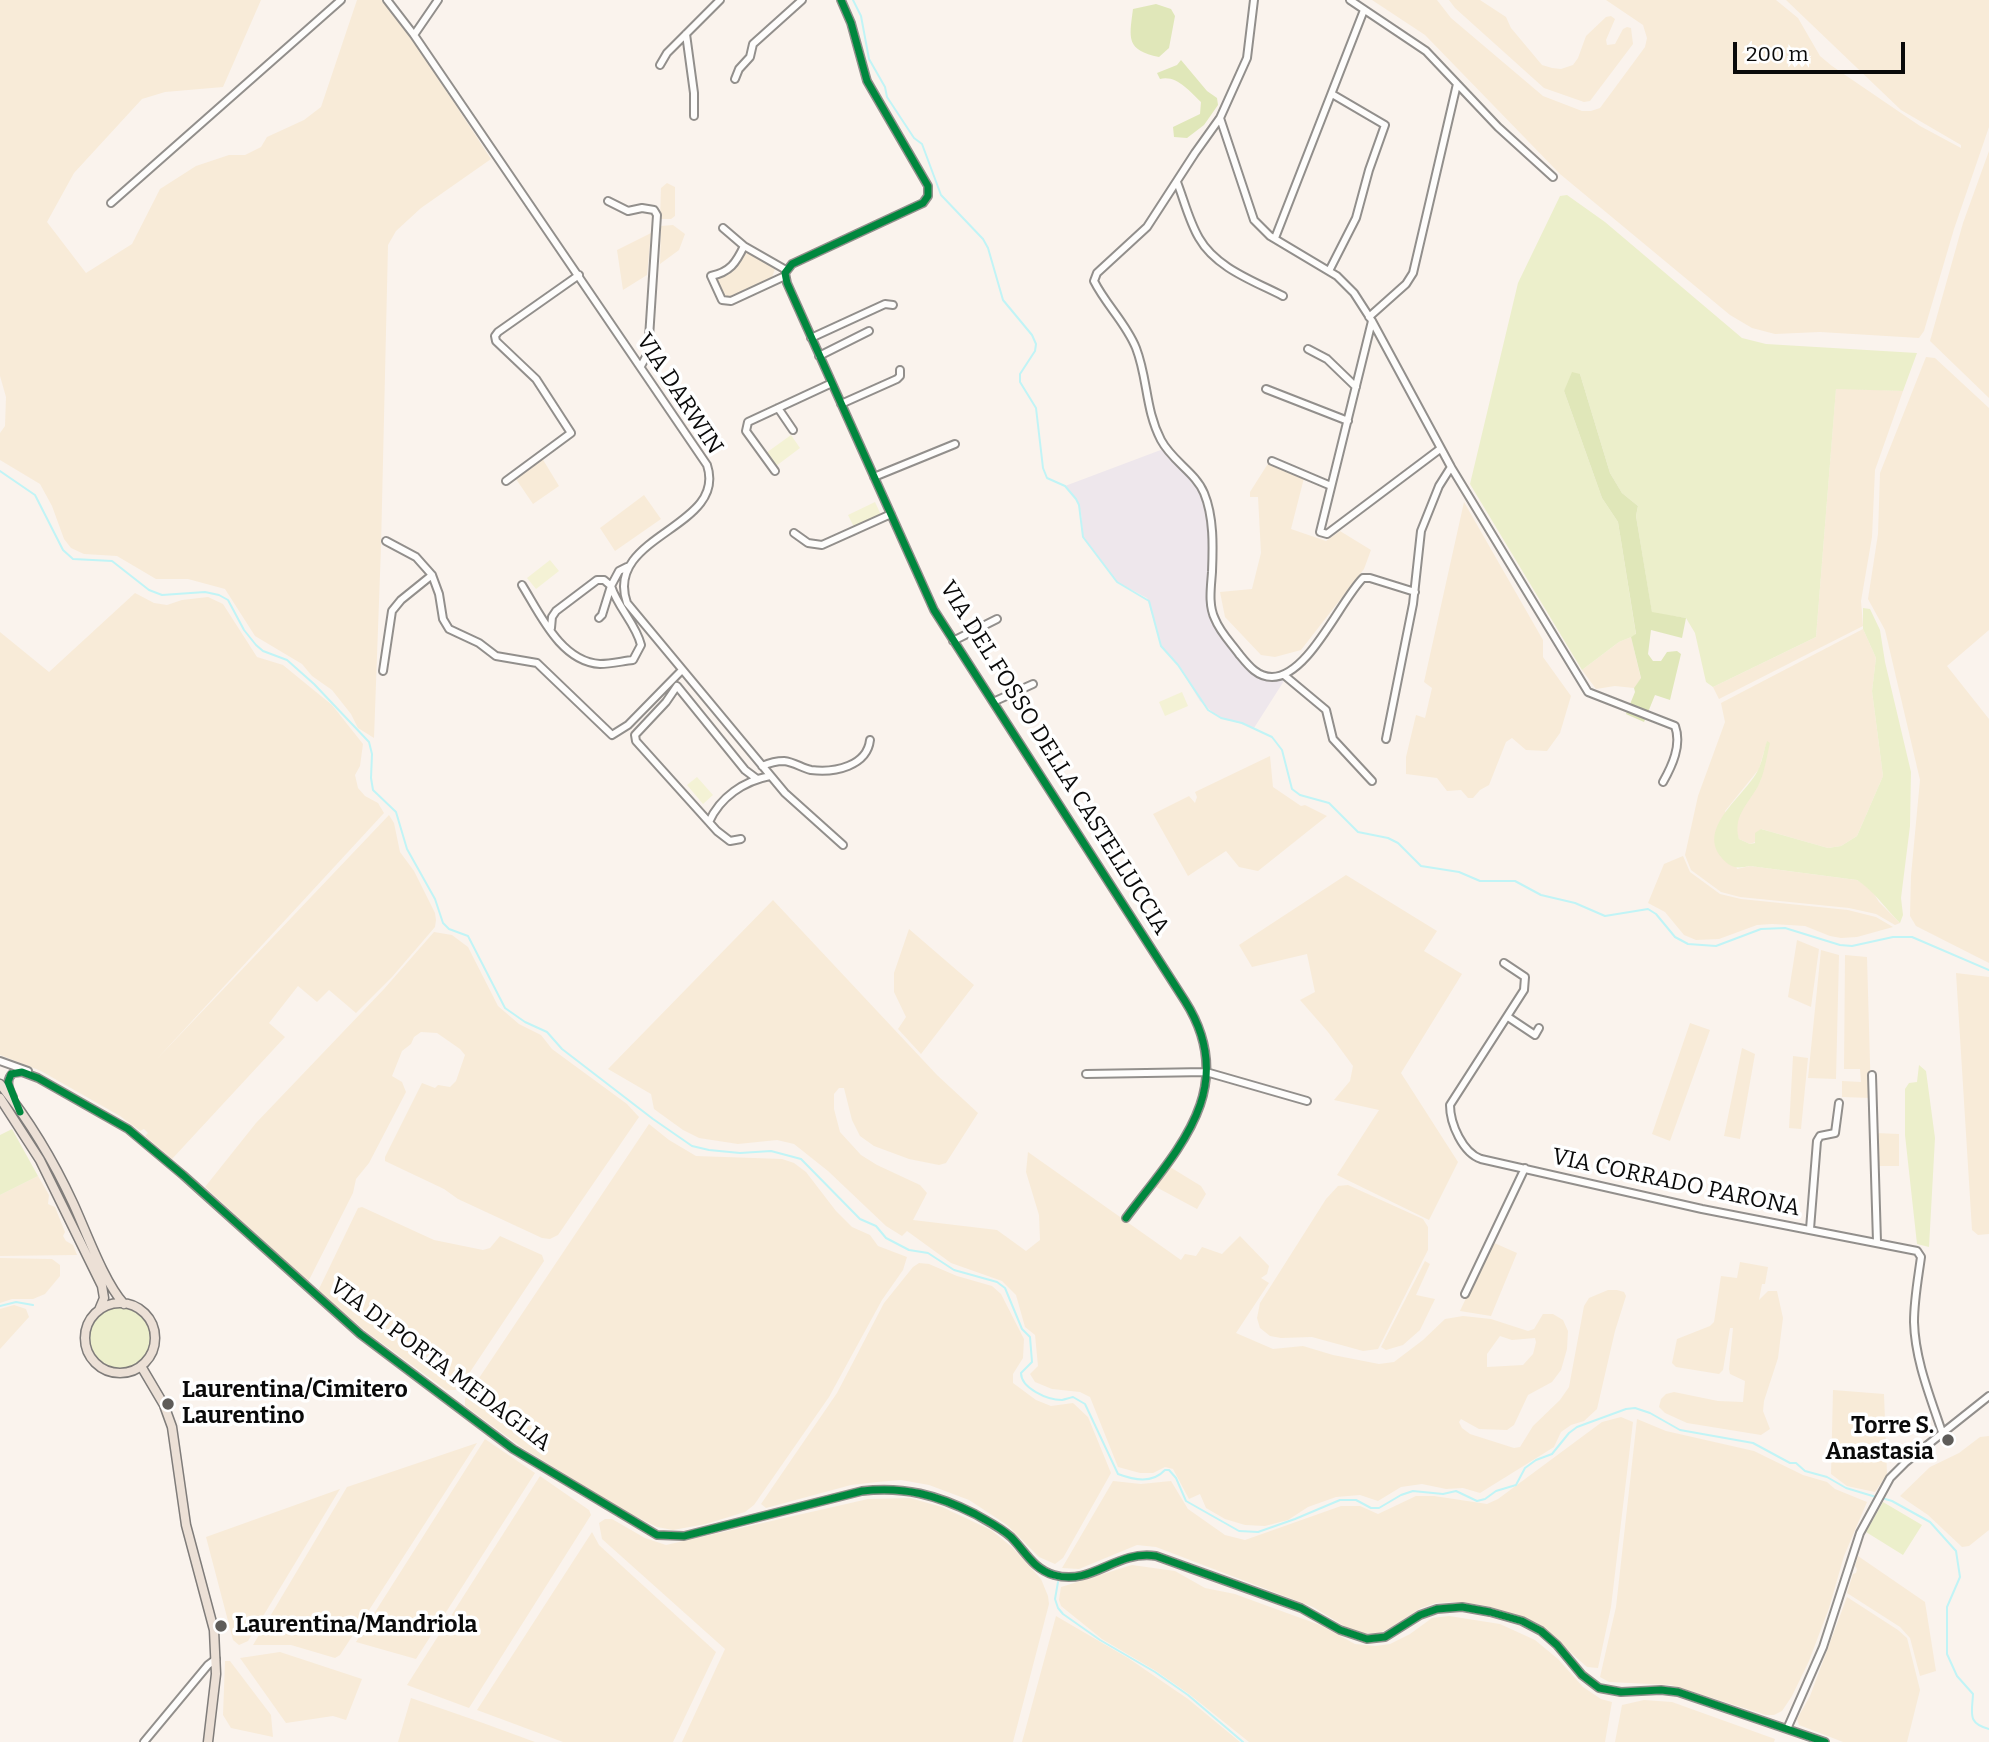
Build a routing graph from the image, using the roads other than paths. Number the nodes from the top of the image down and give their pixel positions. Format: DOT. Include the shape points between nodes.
graph roads {
  1 [pos="341,0"];
  2 [pos="387,0"];
  3 [pos="438,0"];
  4 [pos="720,0"];
  5 [pos="803,0"];
  6 [pos="841,0"];
  7 [pos="1254,0"];
  8 [pos="1350,0"];
  9 [pos="1364,10"];
  10 [pos="686,34"];
  11 [pos="414,35"];
  12 [pos="660,65"];
  13 [pos="735,79"];
  14 [pos="1457,84"];
  15 [pos="1332,94"];
  16 [pos="694,116"];
  17 [pos="1220,118"];
  18 [pos="1553,177"];
  19 [pos="1177,182"];
  20 [pos="608,201"];
  21 [pos="111,203"];
  22 [pos="723,228"];
  23 [pos="1275,239"];
  24 [pos="744,246"];
  25 [pos="1329,271"];
  26 [pos="786,273"];
  27 [pos="579,275"];
  28 [pos="1283,296"];
  29 [pos="893,305"];
  30 [pos="1371,319"];
  31 [pos="869,331"];
  32 [pos="811,338"];
  33 [pos="1308,349"];
  34 [pos="819,356"];
  35 [pos="641,366"];
  36 [pos="900,370"];
  37 [pos="832,383"];
  38 [pos="1356,387"];
  39 [pos="1266,389"];
  40 [pos="841,404"];
  41 [pos="778,408"];
  42 [pos="1348,421"];
  43 [pos="793,430"];
  44 [pos="955,444"];
  45 [pos="1440,449"];
  46 [pos="1272,461"];
  47 [pos="1451,467"];
  48 [pos="775,471"];
  49 [pos="874,477"];
  50 [pos="506,481"];
  51 [pos="1331,486"];
  52 [pos="891,514"];
  53 [pos="794,533"];
  54 [pos="386,541"];
  55 [pos="627,568"];
  56 [pos="432,575"];
  57 [pos="423,585"];
  58 [pos="437,585"];
  59 [pos="522,585"];
  60 [pos="611,586"];
  61 [pos="1415,592"];
  62 [pos="599,618"];
  63 [pos="997,619"];
  64 [pos="551,630"];
  65 [pos="953,641"];
  66 [pos="682,670"];
  67 [pos="383,671"];
  68 [pos="1284,675"];
  69 [pos="1033,684"];
  70 [pos="993,702"];
  71 [pos="1386,739"];
  72 [pos="870,740"];
  73 [pos="762,766"];
  74 [pos="770,776"];
  75 [pos="757,779"];
  76 [pos="1372,781"];
  77 [pos="1663,782"];
  78 [pos="709,822"];
  79 [pos="741,839"];
  80 [pos="843,845"];
  81 [pos="1504,963"];
  82 [pos="1508,1017"];
  83 [pos="1539,1028"];
  84 [pos="0,1061"];
  85 [pos="1206,1072"];
  86 [pos="1086,1074"];
  87 [pos="1872,1075"];
  88 [pos="38,1078"];
  89 [pos="0,1084"];
  90 [pos="0,1098"];
  91 [pos="1307,1101"];
  92 [pos="1839,1103"];
  93 [pos="20,1112"];
  94 [pos="1525,1168"];
  95 [pos="1126,1218"];
  96 [pos="1810,1229"];
  97 [pos="1877,1242"];
  98 [pos="1465,1294"];
  99 [pos="124,1304"];
  100 [pos="99,1310"];
  101 [pos="141,1367"];
  102 [pos="1989,1396"];
  103 [pos="1942,1432"];
  104 [pos="216,1659"];
  105 [pos="1787,1729"];
  106 [pos="144,1742"];
  107 [pos="208,1742"];
  108 [pos="1825,1742"];
  1 -- 21 [label="street"];
  2 -- 11 [label="street, VIA DARWIN"];
  3 -- 11 [label="street"];
  4 -- 10 [label="street"];
  5 -- 13 [label="street" via="753,44"];
  6 -- 26 [label="street" via="865,78 916,163 929,196 923,203 795,262"];
  7 -- 17 [label="street" via="1247,58"];
  8 -- 9 [label="street"];
  9 -- 14 [label="street" via="1422,47"];
  9 -- 15 [label="street"];
  10 -- 12 [label="street"];
  10 -- 16 [label="street"];
  11 -- 27 [label="street, VIA DARWIN"];
  14 -- 18 [label="street"];
  14 -- 30 [label="street" via="1413,273"];
  15 -- 23 [label="street"];
  15 -- 25 [label="street" via="1385,125 1356,218"];
  17 -- 19 [label="street"];
  17 -- 23 [label="street" via="1251,215"];
  19 -- 28 [label="street" via="1198,236 1210,253"];
  19 -- 68 [label="street" via="1147,227 1094,280 1136,349 1149,411 1161,439 1205,495 1211,527 1214,618 1254,671 1268,677"];
  20 -- 35 [label="street" via="628,211 649,208 657,215 648,353"];
  22 -- 24 [label="street"];
  23 -- 25 [label="street"];
  24 -- 26 [label="street"];
  24 -- 26 [label="street" via="732,267 710,276 722,300 732,301"];
  25 -- 30 [label="street" via="1352,290"];
  26 -- 32 [label="street, VIA DEL FOSSO DELLA CASTELLUCCIA"];
  27 -- 35 [label="street, VIA DARWIN"];
  27 -- 50 [label="street" via="495,336 536,379 571,433"];
  29 -- 32 [label="street" via="885,304"];
  30 -- 38 [label="street"];
  30 -- 45 [label="street"];
  31 -- 34 [label="street"];
  32 -- 34 [label="street, VIA DEL FOSSO DELLA CASTELLUCCIA"];
  33 -- 38 [label="street"];
  34 -- 37 [label="street, VIA DEL FOSSO DELLA CASTELLUCCIA"];
  35 -- 55 [label="street, VIA DARWIN" via="704,459 709,478 695,508"];
  36 -- 40 [label="street" via="897,380"];
  37 -- 40 [label="street, VIA DEL FOSSO DELLA CASTELLUCCIA"];
  37 -- 41 [label="street"];
  38 -- 42 [label="street"];
  39 -- 42 [label="street"];
  40 -- 49 [label="street, VIA DEL FOSSO DELLA CASTELLUCCIA"];
  41 -- 43 [label="street"];
  41 -- 48 [label="street" via="748,422 746,428"];
  42 -- 51 [label="street"];
  44 -- 49 [label="street"];
  45 -- 47 [label="street"];
  45 -- 51 [label="street" via="1322,534 1319,530"];
  46 -- 51 [label="street"];
  47 -- 61 [label="street" via="1422,524"];
  47 -- 77 [label="street" via="1588,692 1675,726 1676,750"];
  49 -- 52 [label="street, VIA DEL FOSSO DELLA CASTELLUCCIA"];
  52 -- 53 [label="street" via="822,545 808,543"];
  52 -- 65 [label="street, VIA DEL FOSSO DELLA CASTELLUCCIA"];
  54 -- 56 [label="street" via="416,557"];
  55 -- 60 [label="street, VIA DARWIN" via="619,571"];
  55 -- 66 [label="street" via="627,603"];
  56 -- 57 [label="street"];
  56 -- 58 [label="street"];
  57 -- 58 [label="street"];
  57 -- 67 [label="street" via="392,611"];
  58 -- 66 [label="street" via="449,629 496,656 537,663 612,735 628,725"];
  59 -- 64 [label="street"];
  60 -- 62 [label="street"];
  60 -- 64 [label="street" via="604,580 593,581 556,611"];
  60 -- 64 [label="street" via="616,602 639,635 641,645 633,660 599,664 585,660 563,647"];
  61 -- 68 [label="street" via="1362,579 1311,651"];
  61 -- 71 [label="street"];
  63 -- 65 [label="street"];
  65 -- 70 [label="street, VIA DEL FOSSO DELLA CASTELLUCCIA"];
  66 -- 73 [label="street"];
  68 -- 76 [label="street" via="1326,710 1333,739"];
  69 -- 70 [label="street"];
  70 -- 85 [label="street, VIA DEL FOSSO DELLA CASTELLUCCIA" via="1190,1009 1204,1044"];
  72 -- 73 [label="street" via="866,755 858,762 831,770 788,761"];
  73 -- 74 [label="street"];
  74 -- 75 [label="street"];
  74 -- 80 [label="street"];
  75 -- 78 [label="street" via="715,808"];
  75 -- 78 [label="street" via="745,771 677,686 635,738"];
  78 -- 79 [label="street" via="727,840"];
  81 -- 82 [label="street, VIA CORRADO PARONA" via="1526,982"];
  82 -- 83 [label="street" via="1535,1035"];
  82 -- 94 [label="street, VIA CORRADO PARONA" via="1451,1101 1450,1111 1471,1155"];
  84 -- 88 [label="street, VIA DI PORTA MEDAGLIA"];
  85 -- 86 [label="street"];
  85 -- 91 [label="street"];
  85 -- 95 [label="street, VIA DEL FOSSO DELLA CASTELLUCCIA" via="1192,1127"];
  87 -- 97 [label="street"];
  88 -- 93 [label="street" via="22,1072 9,1076 8,1085"];
  88 -- 105 [label="street, VIA DI PORTA MEDAGLIA" via="135,1133 360,1334 513,1449 657,1535 684,1535 862,1491 917,1492 946,1500 992,1524 1012,1538 1036,1566 1057,1576 1085,1575 1133,1555 1156,1556 1301,1608 1367,1639 1385,1637 1432,1610 1479,1609 1541,1631 1582,1675 1604,1690 1674,1691"];
  89 -- 93 [label="main road"];
  90 -- 100 [label="main road" via="40,1160 102,1286"];
  92 -- 96 [label="street" via="1835,1133 1817,1141"];
  93 -- 99 [label="main road" via="64,1184 111,1286"];
  94 -- 96 [label="street, VIA CORRADO PARONA"];
  94 -- 98 [label="street"];
  96 -- 97 [label="street, VIA CORRADO PARONA"];
  97 -- 103 [label="street, VIA CORRADO PARONA" via="1920,1253 1915,1338"];
  99 -- 100 [label="main road"];
  99 -- 101 [label="main road" via="141,1310 153,1325 155,1343"];
  100 -- 101 [label="main road" via="86,1329 93,1360 121,1374"];
  101 -- 104 [label="main road" via="172,1427 186,1525 212,1619"];
  102 -- 103 [label="street"];
  103 -- 105 [label="street" via="1900,1467 1875,1504 1860,1533 1823,1647"];
  104 -- 106 [label="street"];
  104 -- 107 [label="main road"];
  105 -- 108 [label="street, VIA DI PORTA MEDAGLIA"];
}
